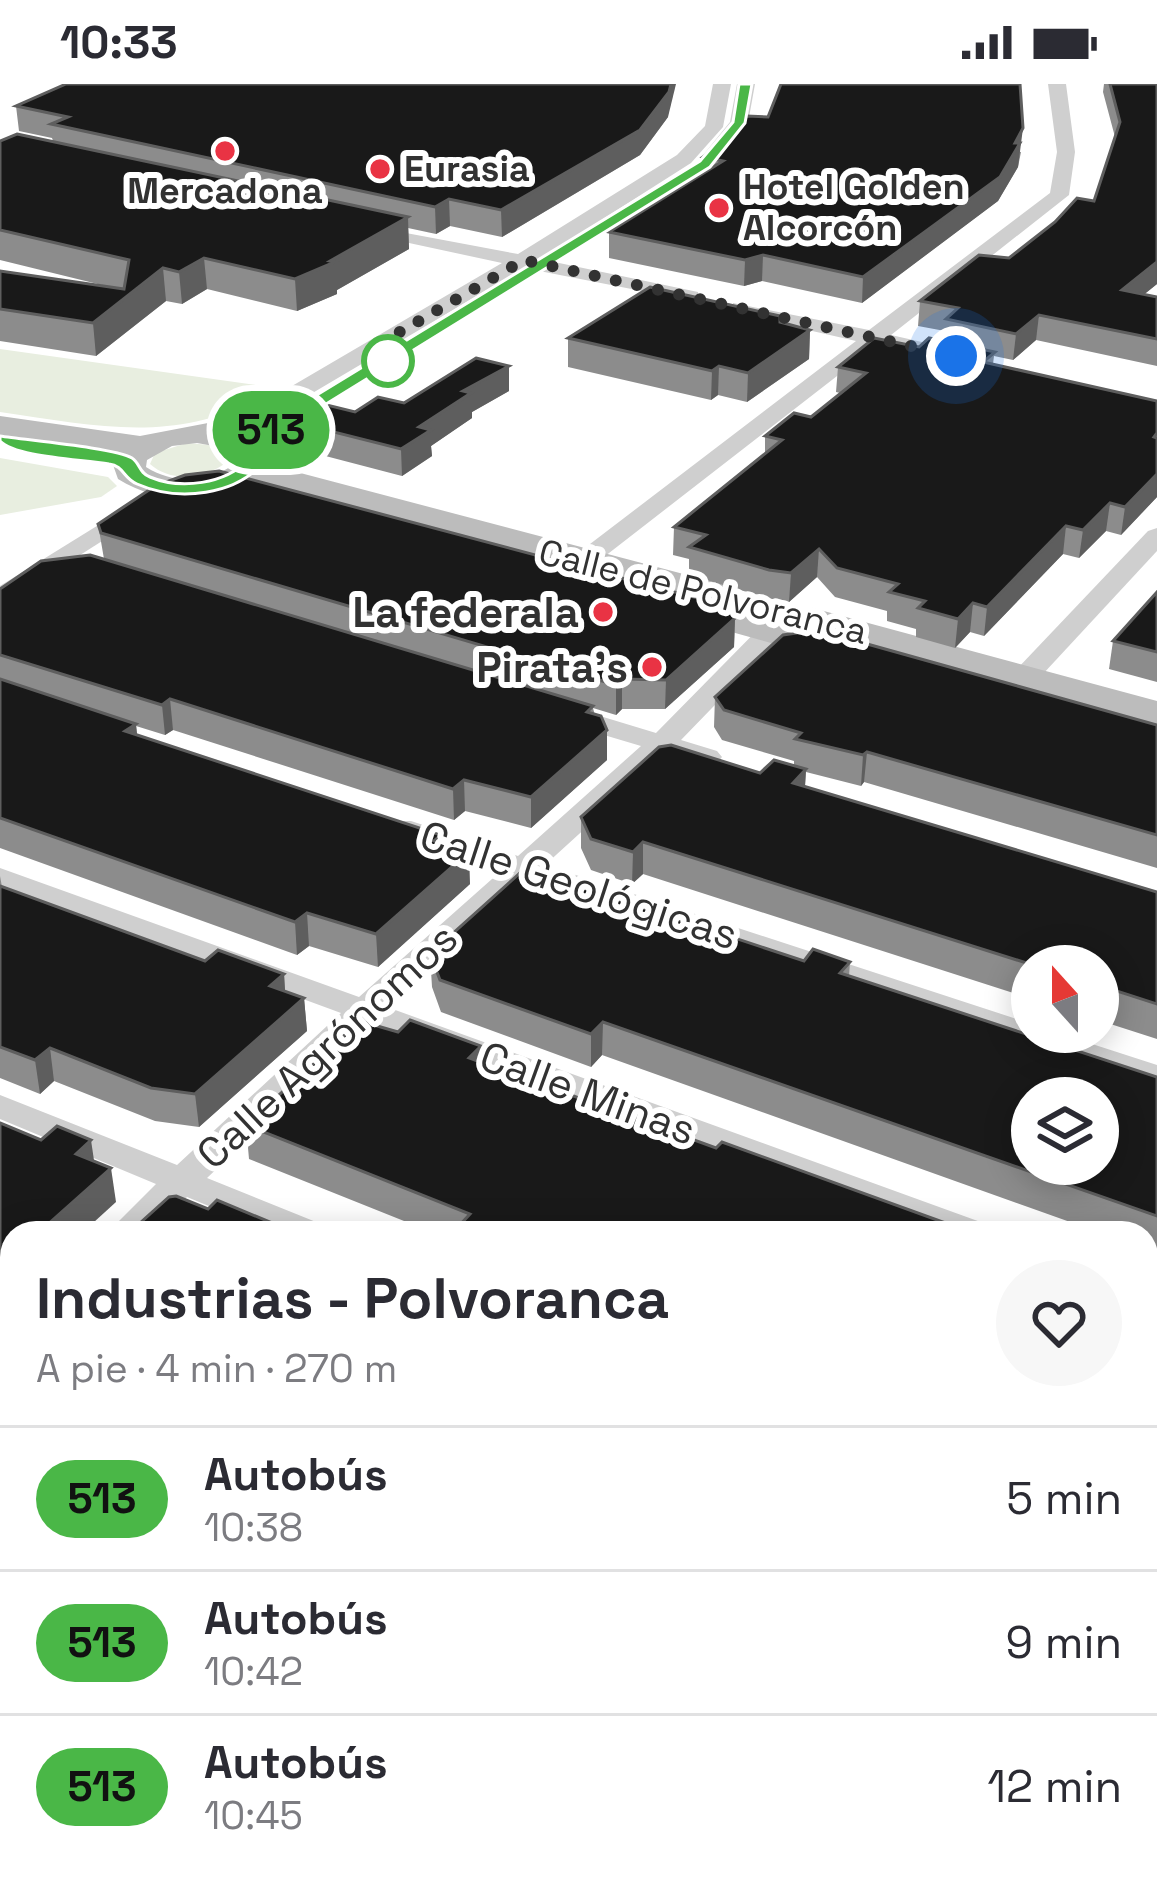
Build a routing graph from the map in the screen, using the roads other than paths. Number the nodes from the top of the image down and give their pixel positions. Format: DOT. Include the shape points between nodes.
graph roads {
  1 [pos="722,84"];
  2 [pos="746,84"];
  3 [pos="1057,84"];
  4 [pos="337,221"];
  5 [pos="534,262"];
  6 [pos="875,338"];
  7 [pos="959,357"];
  8 [pos="0,426"];
  9 [pos="208,433"];
  10 [pos="0,442"];
  11 [pos="230,471"];
  12 [pos="135,475"];
  13 [pos="1157,536"];
  14 [pos="56,560"];
  15 [pos="583,562"];
  16 [pos="86,569"];
  17 [pos="0,598"];
  18 [pos="782,622"];
  19 [pos="1017,686"];
  20 [pos="530,704"];
  21 [pos="1157,713"];
  22 [pos="1157,737"];
  23 [pos="661,744"];
  24 [pos="730,764"];
  25 [pos="375,818"];
  26 [pos="522,868"];
  27 [pos="0,878"];
  28 [pos="362,1012"];
  29 [pos="1157,1077"];
  30 [pos="0,1106"];
  31 [pos="181,1180"];
  32 [pos="138,1221"];
  33 [pos="279,1221"];
  34 [pos="940,1221"];
  1 -- 5 [label="street" via="714,127 684,159"];
  2 -- 5 [label="street" via="739,123 705,164"];
  3 -- 6 [label="street" via="1066,152 1059,195"];
  4 -- 5 [label="street"];
  5 -- 6 [label="street"];
  5 -- 9 [label="street" via="247,422"];
  5 -- 11 [label="street"];
  6 -- 7 [label="street"];
  6 -- 15 [label="street"];
  8 -- 12 [label="street"];
  9 -- 11 [label="street"];
  9 -- 12 [label="street" via="175,436"];
  10 -- 12 [label="street"];
  11 -- 12 [label="street"];
  11 -- 15 [label="street, Calle de Polvoranca"];
  11 -- 18 [label="street, Calle de Polvoranca"];
  12 -- 14 [label="street"];
  13 -- 19 [label="street"];
  14 -- 16 [label="street"];
  14 -- 17 [label="street"];
  15 -- 18 [label="street, Calle de Polvoranca"];
  18 -- 19 [label="street, Calle de Polvoranca"];
  18 -- 23 [label="street, Calle Agrónomos"];
  19 -- 21 [label="street, Calle de Polvoranca"];
  19 -- 22 [label="street, Calle de Polvoranca"];
  20 -- 23 [label="street"];
  23 -- 24 [label="street"];
  23 -- 26 [label="street, Calle Agrónomos"];
  25 -- 26 [label="street, Calle Geológicas"];
  26 -- 28 [label="street, Calle Agrónomos"];
  26 -- 29 [label="street, Calle Geológicas"];
  27 -- 28 [label="street, Calle Minas"];
  28 -- 31 [label="street, Calle Agrónomos"];
  28 -- 34 [label="street, Calle Minas"];
  30 -- 31 [label="street"];
  31 -- 32 [label="street, Calle Agrónomos"];
  31 -- 33 [label="street"];
}
